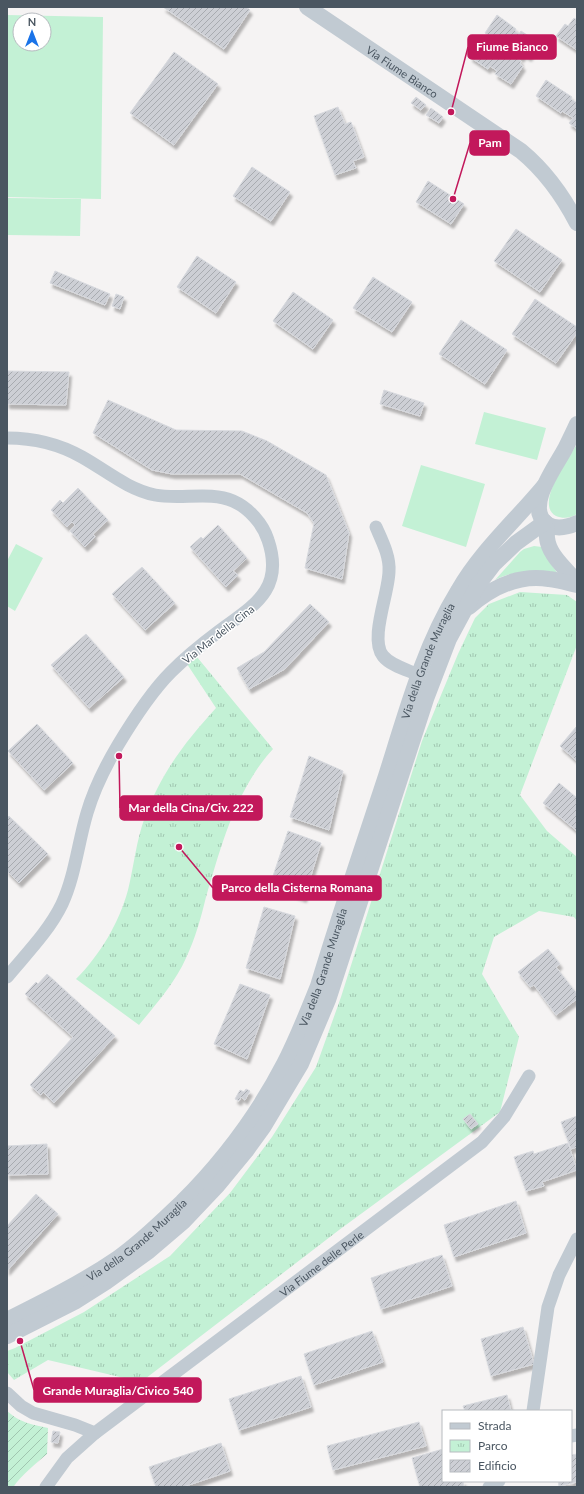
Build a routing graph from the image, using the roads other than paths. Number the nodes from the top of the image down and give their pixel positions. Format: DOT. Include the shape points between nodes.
graph roads {
  1 [pos="307,7"];
  2 [pos="577,223"];
  3 [pos="577,424"];
  4 [pos="7,438"];
  5 [pos="544,486"];
  6 [pos="546,523"];
  7 [pos="577,523"];
  8 [pos="376,527"];
  9 [pos="577,584"];
  10 [pos="463,612"];
  11 [pos="419,675"];
  12 [pos="7,977"];
  13 [pos="529,1076"];
  14 [pos="577,1239"];
  15 [pos="7,1320"];
  16 [pos="7,1336"];
  17 [pos="7,1393"];
  18 [pos="533,1410"];
  19 [pos="94,1433"];
  20 [pos="46,1487"];
  1 -- 2 [label="street, Via Fiume Bianco" via="522,151 549,180"];
  3 -- 5 [label="street"];
  4 -- 12 [label="street, Via Mar della Cina" via="38,440 63,447 122,482 147,493 173,497 215,497 233,501 249,512 264,531 270,546 272,566 270,582 256,604 170,672 131,724 94,794 72,876 61,905 40,937"];
  5 -- 6 [label="street" via="540,506"];
  5 -- 11 [label="street, Via della Grande Muraglia" via="493,542 463,581 437,630"];
  6 -- 7 [label="street" via="562,527"];
  6 -- 9 [label="street" via="549,547"];
  6 -- 10 [label="street, Via della Grande Muraglia" via="504,553 478,586"];
  8 -- 11 [label="street" via="386,553 389,570 378,630 381,653 386,659"];
  9 -- 10 [label="street" via="548,579 521,579 490,592"];
  10 -- 16 [label="street, Via della Grande Muraglia" via="446,644 426,698 328,1000 301,1064 273,1112 218,1186 149,1252 76,1301"];
  11 -- 15 [label="street, Via della Grande Muraglia" via="318,986 286,1059 247,1125 206,1177 135,1245 74,1286"];
  13 -- 19 [label="street, Via Fiume delle Perle" via="504,1117 476,1146"];
  14 -- 18 [label="street" via="559,1275 548,1307"];
  17 -- 19 [label="street" via="33,1414"];
  19 -- 20 [label="street, Via Fiume delle Perle" via="66,1458"];
}
